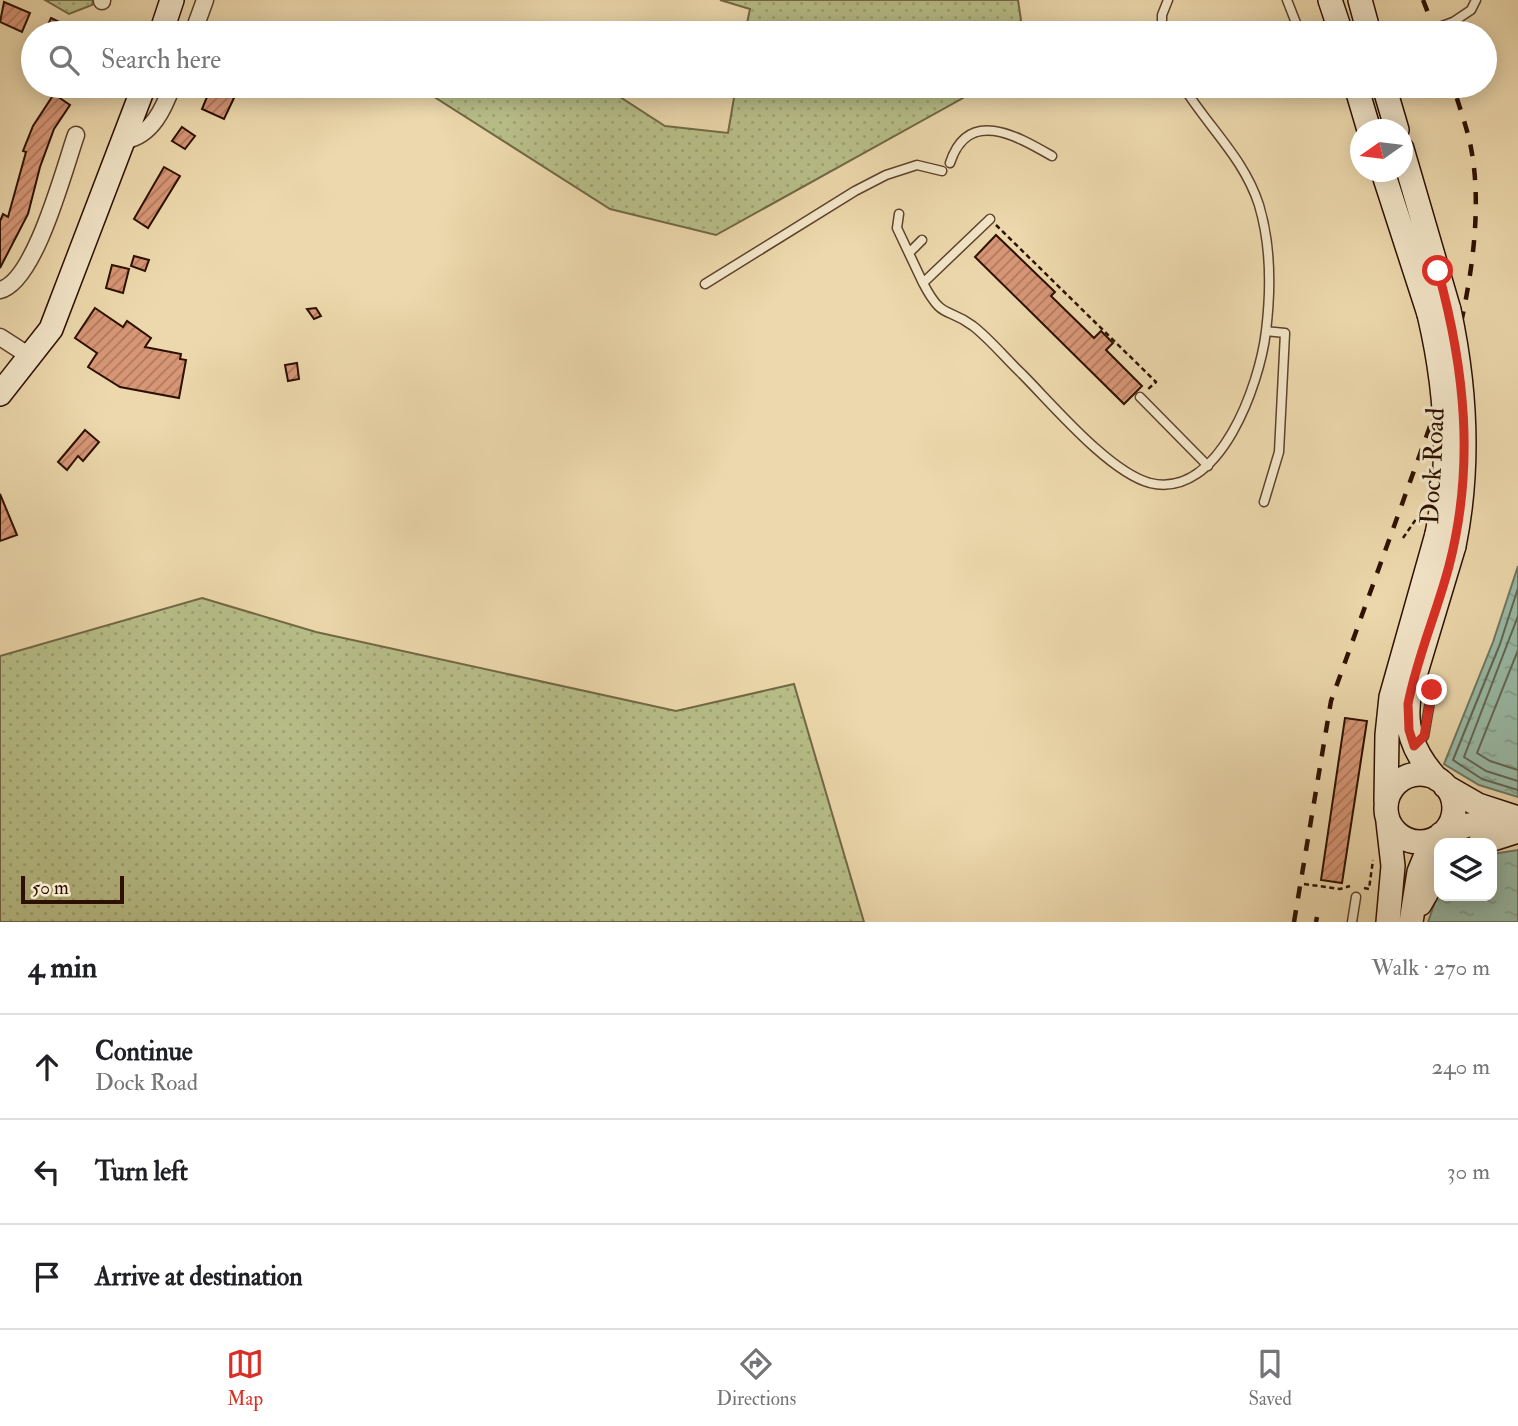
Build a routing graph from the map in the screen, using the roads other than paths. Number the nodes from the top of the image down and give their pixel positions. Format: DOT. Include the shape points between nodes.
graph roads {
  1 [pos="205,0"];
  2 [pos="1168,0"];
  3 [pos="1287,0"];
  4 [pos="1330,0"];
  5 [pos="1360,0"];
  6 [pos="1476,0"];
  7 [pos="197,21"];
  8 [pos="1162,21"];
  9 [pos="1295,21"];
  10 [pos="1337,21"];
  11 [pos="1366,21"];
  12 [pos="1454,21"];
  13 [pos="140,98"];
  14 [pos="167,98"];
  15 [pos="1192,98"];
  16 [pos="1360,98"];
  17 [pos="1388,98"];
  18 [pos="1366,119"];
  19 [pos="1394,119"];
  20 [pos="76,135"];
  21 [pos="126,140"];
  22 [pos="1052,156"];
  23 [pos="950,163"];
  24 [pos="942,171"];
  25 [pos="1387,182"];
  26 [pos="1409,182"];
  27 [pos="900,214"];
  28 [pos="990,219"];
  29 [pos="922,240"];
  30 [pos="908,253"];
  31 [pos="923,283"];
  32 [pos="705,284"];
  33 [pos="0,290"];
  34 [pos="1439,312"];
  35 [pos="1266,331"];
  36 [pos="0,337"];
  37 [pos="31,357"];
  38 [pos="0,394"];
  39 [pos="1140,397"];
  40 [pos="1208,466"];
  41 [pos="1264,502"];
  42 [pos="1446,540"];
  43 [pos="1432,690"];
  44 [pos="1414,746"];
  45 [pos="1436,777"];
  46 [pos="1387,802"];
  47 [pos="1518,820"];
  48 [pos="1518,831"];
  49 [pos="1437,837"];
  50 [pos="1496,838"];
  51 [pos="1434,878"];
  52 [pos="1356,897"];
  53 [pos="1352,922"];
  54 [pos="1388,922"];
  55 [pos="1412,922"];
  1 -- 7 [label="street"];
  2 -- 8 [label="lane"];
  3 -- 9 [label="lane"];
  4 -- 10 [label="main road"];
  5 -- 11 [label="main road"];
  6 -- 12 [label="lane, bridge" via="1471,10"];
  13 -- 21 [label="main road"];
  14 -- 21 [label="street" via="160,116"];
  15 -- 35 [label="lane" via="1242,166 1257,200 1268,258"];
  16 -- 18 [label="main road"];
  17 -- 19 [label="main road"];
  20 -- 33 [label="street" via="42,234 20,279"];
  21 -- 37 [label="main road" via="61,307"];
  22 -- 23 [label="lane" via="1015,135 995,130 963,139"];
  24 -- 32 [label="lane" via="917,165 886,175"];
  25 -- 34 [label="main road, Dock Road"];
  26 -- 34 [label="main road, Dock Road"];
  27 -- 30 [label="lane" via="897,228"];
  28 -- 31 [label="lane"];
  29 -- 30 [label="lane"];
  30 -- 31 [label="lane"];
  31 -- 40 [label="lane" via="940,310 976,329 1128,474 1150,483 1170,484"];
  34 -- 42 [label="main road, Dock Road, bridge" via="1459,359 1465,426 1463,490"];
  35 -- 40 [label="lane" via="1244,409"];
  35 -- 41 [label="lane" via="1285,334 1279,452"];
  36 -- 37 [label="street"];
  37 -- 38 [label="main road"];
  39 -- 40 [label="lane"];
  42 -- 44 [label="main road, Dock Road" via="1408,704"];
  42 -- 46 [label="main road, Dock Road" via="1391,697"];
  43 -- 44 [label="lane" via="1424,736"];
  44 -- 45 [label="main road, Dock Road"];
  45 -- 46 [label="main road" via="1406,777 1394,786"];
  45 -- 47 [label="main road" via="1478,805"];
  45 -- 49 [label="main road" via="1452,797 1453,814"];
  46 -- 49 [label="main road" via="1394,831 1408,841"];
  46 -- 54 [label="main road, Dock Road" via="1393,878"];
  47 -- 49 [label="main road" via="1468,825"];
  48 -- 50 [label="main road"];
  49 -- 55 [label="main road" via="1419,872"];
  51 -- 55 [label="main road"];
  52 -- 53 [label="lane"];
}
